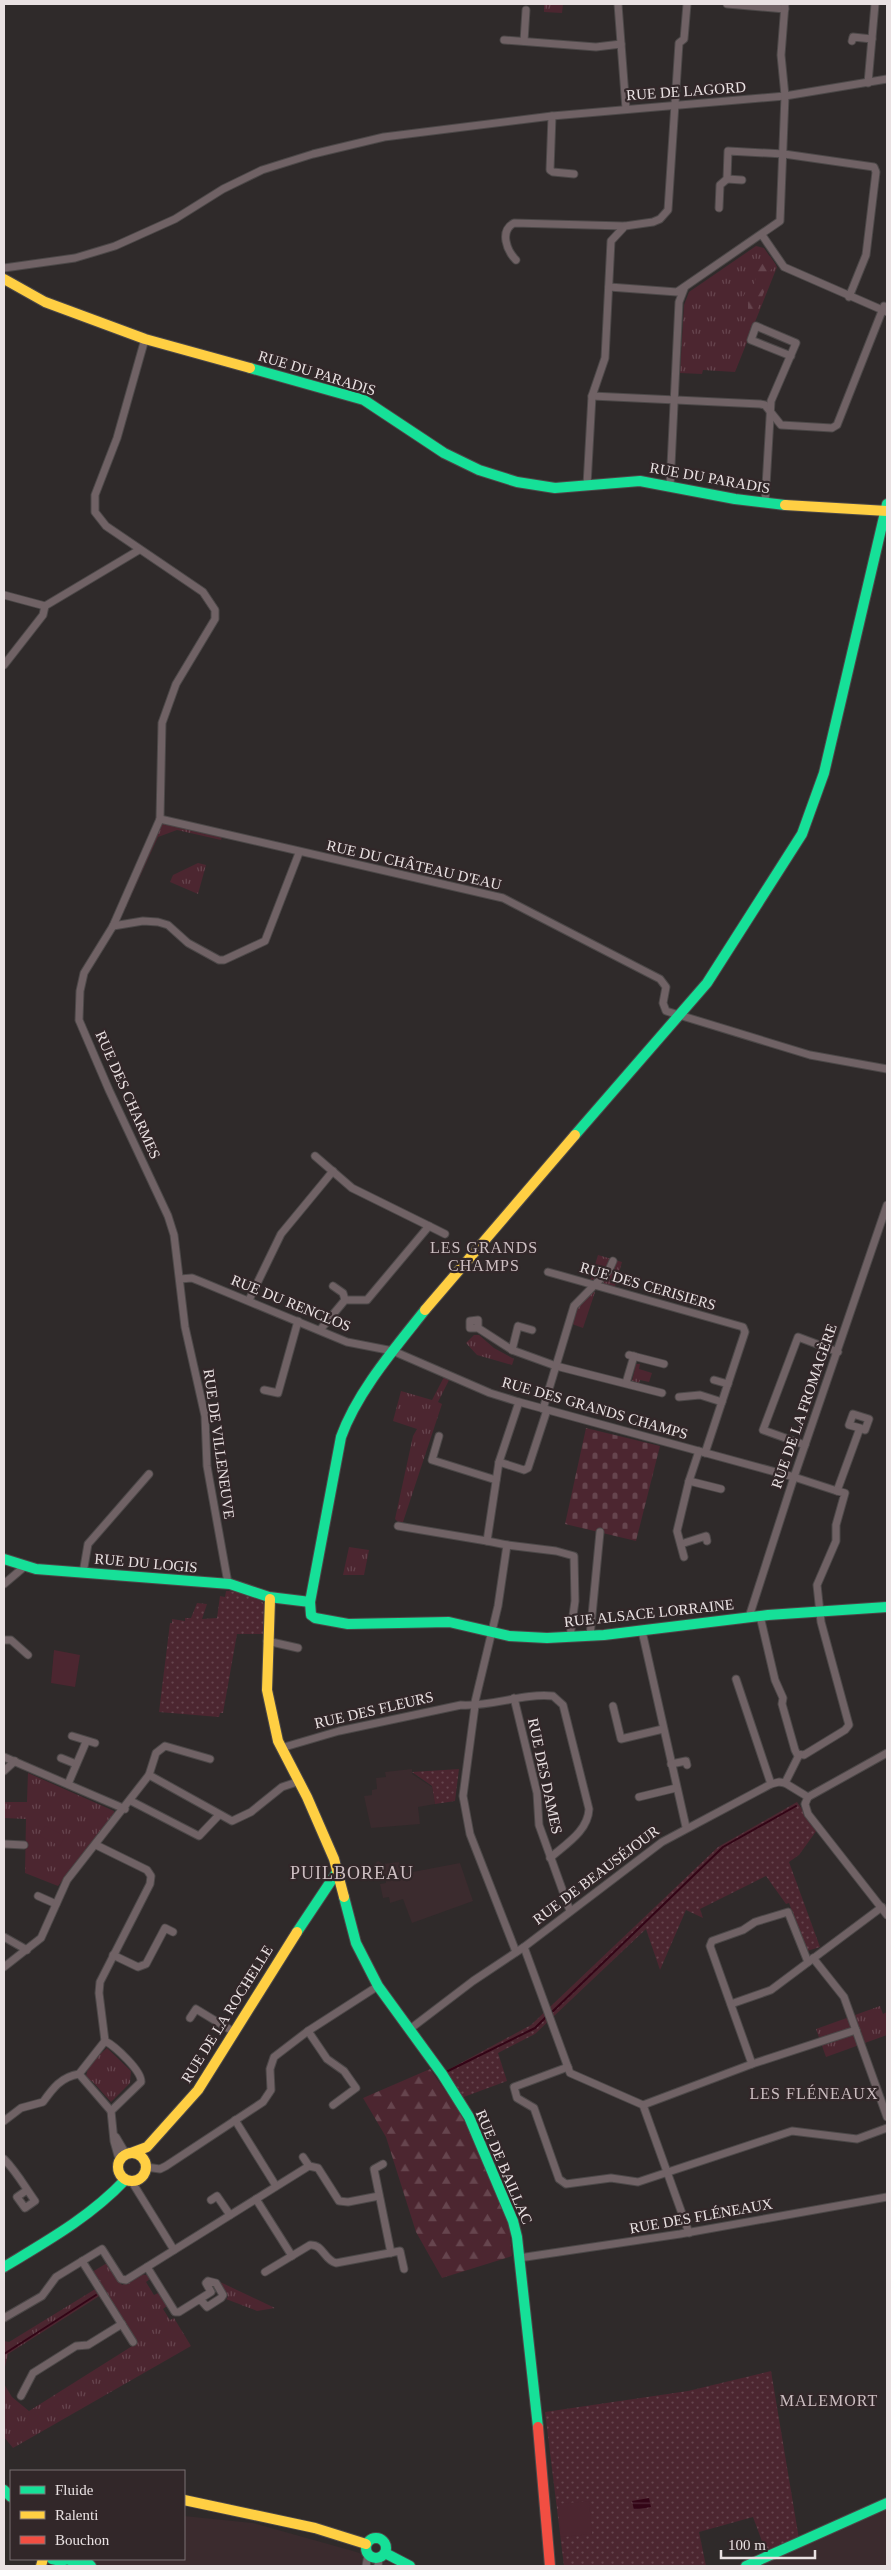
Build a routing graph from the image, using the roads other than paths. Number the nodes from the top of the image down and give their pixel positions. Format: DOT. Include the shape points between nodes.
graph roads {
  1 [pos="618,4"];
  2 [pos="687,4"];
  3 [pos="727,4"];
  4 [pos="875,4"];
  5 [pos="785,7"];
  6 [pos="526,10"];
  7 [pos="872,39"];
  8 [pos="504,40"];
  9 [pos="524,41"];
  10 [pos="852,41"];
  11 [pos="621,44"];
  12 [pos="887,79"];
  13 [pos="868,83"];
  14 [pos="785,96"];
  15 [pos="673,106"];
  16 [pos="626,109"];
  17 [pos="552,116"];
  18 [pos="784,154"];
  19 [pos="574,174"];
  20 [pos="726,179"];
  21 [pos="742,180"];
  22 [pos="719,208"];
  23 [pos="603,226"];
  24 [pos="625,226"];
  25 [pos="762,235"];
  26 [pos="611,241"];
  27 [pos="516,260"];
  28 [pos="4,268"];
  29 [pos="4,279"];
  30 [pos="609,287"];
  31 [pos="684,288"];
  32 [pos="673,293"];
  33 [pos="850,295"];
  34 [pos="679,302"];
  35 [pos="885,309"];
  36 [pos="145,339"];
  37 [pos="791,356"];
  38 [pos="592,396"];
  39 [pos="674,400"];
  40 [pos="770,412"];
  41 [pos="587,485"];
  42 [pos="670,486"];
  43 [pos="766,503"];
  44 [pos="886,509"];
  45 [pos="139,550"];
  46 [pos="4,595"];
  47 [pos="45,606"];
  48 [pos="4,665"];
  49 [pos="160,819"];
  50 [pos="298,853"];
  51 [pos="113,926"];
  52 [pos="678,1016"];
  53 [pos="887,1069"];
  54 [pos="314,1156"];
  55 [pos="333,1172"];
  56 [pos="887,1205"];
  57 [pos="429,1226"];
  58 [pos="445,1234"];
  59 [pos="613,1260"];
  60 [pos="548,1272"];
  61 [pos="180,1279"];
  62 [pos="333,1286"];
  63 [pos="594,1287"];
  64 [pos="249,1300"];
  65 [pos="345,1300"];
  66 [pos="298,1321"];
  67 [pos="478,1328"];
  68 [pos="320,1330"];
  69 [pos="532,1330"];
  70 [pos="512,1350"];
  71 [pos="393,1351"];
  72 [pos="838,1352"];
  73 [pos="664,1364"];
  74 [pos="556,1366"];
  75 [pos="714,1380"];
  76 [pos="626,1383"];
  77 [pos="728,1384"];
  78 [pos="264,1390"];
  79 [pos="662,1393"];
  80 [pos="679,1397"];
  81 [pos="519,1402"];
  82 [pos="722,1402"];
  83 [pos="545,1410"];
  84 [pos="860,1428"];
  85 [pos="439,1436"];
  86 [pos="805,1445"];
  87 [pos="702,1452"];
  88 [pos="499,1462"];
  89 [pos="149,1474"];
  90 [pos="794,1477"];
  91 [pos="496,1480"];
  92 [pos="689,1480"];
  93 [pos="721,1489"];
  94 [pos="837,1491"];
  95 [pos="398,1526"];
  96 [pos="600,1532"];
  97 [pos="487,1541"];
  98 [pos="708,1541"];
  99 [pos="507,1544"];
  100 [pos="681,1544"];
  101 [pos="684,1557"];
  102 [pos="4,1560"];
  103 [pos="20,1566"];
  104 [pos="83,1573"];
  105 [pos="228,1583"];
  106 [pos="4,1584"];
  107 [pos="270,1599"];
  108 [pos="310,1602"];
  109 [pos="887,1606"];
  110 [pos="820,1612"];
  111 [pos="754,1616"];
  112 [pos="491,1631"];
  113 [pos="642,1632"];
  114 [pos="590,1636"];
  115 [pos="570,1637"];
  116 [pos="4,1640"];
  117 [pos="268,1641"];
  118 [pos="298,1648"];
  119 [pos="28,1655"];
  120 [pos="736,1679"];
  121 [pos="514,1698"];
  122 [pos="475,1706"];
  123 [pos="613,1706"];
  124 [pos="663,1729"];
  125 [pos="72,1736"];
  126 [pos="86,1742"];
  127 [pos="95,1743"];
  128 [pos="281,1748"];
  129 [pos="887,1753"];
  130 [pos="799,1755"];
  131 [pos="4,1757"];
  132 [pos="61,1758"];
  133 [pos="210,1759"];
  134 [pos="15,1761"];
  135 [pos="76,1764"];
  136 [pos="671,1764"];
  137 [pos="687,1765"];
  138 [pos="4,1771"];
  139 [pos="149,1775"];
  140 [pos="300,1781"];
  141 [pos="785,1783"];
  142 [pos="68,1784"];
  143 [pos="771,1784"];
  144 [pos="676,1788"];
  145 [pos="639,1797"];
  146 [pos="808,1797"];
  147 [pos="131,1801"];
  148 [pos="125,1808"];
  149 [pos="219,1815"];
  150 [pos="686,1827"];
  151 [pos="4,1844"];
  152 [pos="24,1845"];
  153 [pos="96,1845"];
  154 [pos="550,1858"];
  155 [pos="338,1872"];
  156 [pos="324,1892"];
  157 [pos="343,1894"];
  158 [pos="38,1896"];
  159 [pos="56,1904"];
  160 [pos="882,1907"];
  161 [pos="570,1911"];
  162 [pos="887,1914"];
  163 [pos="173,1932"];
  164 [pos="4,1937"];
  165 [pos="524,1947"];
  166 [pos="27,1950"];
  167 [pos="516,1952"];
  168 [pos="113,1955"];
  169 [pos="811,1960"];
  170 [pos="4,1967"];
  171 [pos="378,1986"];
  172 [pos="731,2004"];
  173 [pos="190,2018"];
  174 [pos="410,2029"];
  175 [pos="856,2030"];
  176 [pos="308,2031"];
  177 [pos="234,2032"];
  178 [pos="105,2041"];
  179 [pos="752,2064"];
  180 [pos="568,2068"];
  181 [pos="79,2074"];
  182 [pos="333,2105"];
  183 [pos="643,2105"];
  184 [pos="111,2111"];
  185 [pos="887,2117"];
  186 [pos="234,2120"];
  187 [pos="4,2121"];
  188 [pos="887,2128"];
  189 [pos="147,2147"];
  190 [pos="126,2155"];
  191 [pos="303,2157"];
  192 [pos="4,2159"];
  193 [pos="145,2163"];
  194 [pos="383,2164"];
  195 [pos="309,2166"];
  196 [pos="667,2172"];
  197 [pos="125,2178"];
  198 [pos="276,2186"];
  199 [pos="27,2190"];
  200 [pos="379,2196"];
  201 [pos="887,2197"];
  202 [pos="256,2199"];
  203 [pos="211,2200"];
  204 [pos="230,2215"];
  205 [pos="689,2233"];
  206 [pos="174,2250"];
  207 [pos="391,2253"];
  208 [pos="292,2256"];
  209 [pos="519,2258"];
  210 [pos="82,2261"];
  211 [pos="4,2267"];
  212 [pos="146,2267"];
  213 [pos="404,2269"];
  214 [pos="265,2272"];
  215 [pos="200,2299"];
  216 [pos="4,2318"];
  217 [pos="122,2324"];
  218 [pos="133,2342"];
  219 [pos="21,2396"];
  220 [pos="185,2500"];
  221 [pos="887,2503"];
  222 [pos="366,2544"];
  223 [pos="368,2555"];
  224 [pos="381,2559"];
  225 [pos="61,2561"];
  226 [pos="80,2566"];
  227 [pos="366,2566"];
  228 [pos="410,2566"];
  229 [pos="550,2566"];
  230 [pos="746,2566"];
  1 -- 11 [label="street"];
  2 -- 15 [label="street" via="684,39 679,43"];
  3 -- 5 [label="street"];
  4 -- 7 [label="street"];
  5 -- 14 [label="street" via="782,55"];
  6 -- 9 [label="street"];
  7 -- 10 [label="street" via="852,37"];
  7 -- 13 [label="street"];
  8 -- 9 [label="street"];
  9 -- 11 [label="street" via="596,46"];
  11 -- 16 [label="street"];
  12 -- 13 [label="street, RUE DE LAGORD"];
  13 -- 14 [label="street, RUE DE LAGORD"];
  14 -- 15 [label="street, RUE DE LAGORD"];
  14 -- 18 [label="street"];
  15 -- 16 [label="street, RUE DE LAGORD"];
  15 -- 24 [label="street" via="668,210 653,222"];
  16 -- 17 [label="street, RUE DE LAGORD"];
  17 -- 19 [label="street" via="550,170"];
  17 -- 28 [label="street, RUE DE LAGORD" via="384,137 283,162 229,186 150,231 115,246 75,258"];
  18 -- 20 [label="street" via="728,151"];
  18 -- 25 [label="street" via="780,222"];
  18 -- 33 [label="street" via="874,167 866,255"];
  20 -- 21 [label="street"];
  20 -- 22 [label="street" via="720,185"];
  23 -- 24 [label="street"];
  23 -- 26 [label="street" via="610,233"];
  23 -- 27 [label="street" via="514,223 507,232 507,247"];
  24 -- 26 [label="street"];
  25 -- 31 [label="street"];
  25 -- 33 [label="street" via="784,267"];
  26 -- 30 [label="street"];
  29 -- 36 [label="street, RUE DU PARADIS" via="45,302"];
  30 -- 32 [label="street"];
  30 -- 38 [label="street" via="605,358"];
  31 -- 32 [label="street"];
  31 -- 34 [label="street"];
  32 -- 34 [label="street"];
  33 -- 35 [label="street"];
  34 -- 39 [label="street"];
  35 -- 40 [label="street" via="835,427 784,426"];
  36 -- 41 [label="street, RUE DU PARADIS" via="364,400 444,453 479,470 517,482 555,488"];
  36 -- 45 [label="street" via="117,438 94,503 100,520"];
  37 -- 37 [label="street" via="796,342 756,326 751,340"];
  37 -- 40 [label="street" via="771,401"];
  38 -- 39 [label="street"];
  38 -- 41 [label="street"];
  39 -- 40 [label="street" via="760,404"];
  39 -- 42 [label="street"];
  40 -- 43 [label="street"];
  41 -- 42 [label="street, RUE DU PARADIS" via="640,481"];
  42 -- 43 [label="street, RUE DU PARADIS"];
  43 -- 44 [label="street, RUE DU PARADIS"];
  44 -- 52 [label="street" via="826,764 802,834 707,983"];
  45 -- 47 [label="street"];
  45 -- 49 [label="street" via="202,592 215,610 215,619 176,684 162,723"];
  46 -- 47 [label="street"];
  47 -- 48 [label="street" via="43,615"];
  49 -- 50 [label="street, RUE DU CHÂTEAU D'EAU"];
  49 -- 51 [label="street, RUE DES CHARMES"];
  50 -- 51 [label="street" via="265,941 224,960 214,959 188,943 168,925 143,921"];
  50 -- 52 [label="street, RUE DU CHÂTEAU D'EAU" via="503,898 660,980 666,987 663,1003 666,1011"];
  51 -- 61 [label="street, RUE DES CHARMES" via="84,973 79,1020 168,1216"];
  52 -- 53 [label="street" via="810,1055"];
  52 -- 71 [label="street" via="445,1285"];
  54 -- 55 [label="street"];
  55 -- 57 [label="street" via="352,1188"];
  55 -- 64 [label="street" via="281,1234"];
  56 -- 72 [label="street, RUE DE LA FROMAGÈRE"];
  57 -- 58 [label="street"];
  57 -- 65 [label="street" via="367,1300"];
  59 -- 63 [label="street" via="610,1269"];
  60 -- 63 [label="street, RUE DES CERISIERS"];
  61 -- 64 [label="street, RUE DU RENCLOS" via="192,1278"];
  61 -- 105 [label="street, RUE DE VILLENEUVE" via="185,1327 205,1416 207,1466"];
  62 -- 65 [label="street" via="343,1293"];
  63 -- 74 [label="street" via="574,1306"];
  63 -- 77 [label="street, RUE DES CERISIERS" via="741,1326 745,1332"];
  64 -- 66 [label="street, RUE DU RENCLOS"];
  65 -- 68 [label="street"];
  66 -- 68 [label="street, RUE DU RENCLOS"];
  66 -- 78 [label="street" via="278,1393"];
  67 -- 70 [label="street"];
  68 -- 71 [label="street, RUE DU RENCLOS" via="347,1342"];
  69 -- 70 [label="street" via="518,1326"];
  70 -- 74 [label="street"];
  71 -- 81 [label="street, RUE DES GRANDS CHAMPS" via="490,1393"];
  71 -- 108 [label="street" via="346,1423 341,1437"];
  72 -- 86 [label="street, RUE DE LA FROMAGÈRE"];
  72 -- 86 [label="street" via="798,1338 763,1430"];
  73 -- 76 [label="street" via="632,1355"];
  74 -- 76 [label="street"];
  74 -- 83 [label="street"];
  75 -- 77 [label="street"];
  76 -- 79 [label="street"];
  77 -- 82 [label="street"];
  80 -- 82 [label="street" via="700,1395"];
  81 -- 83 [label="street, RUE DES GRANDS CHAMPS"];
  81 -- 88 [label="street"];
  82 -- 87 [label="street"];
  83 -- 87 [label="street, RUE DES GRANDS CHAMPS"];
  83 -- 88 [label="street" via="528,1468 524,1470"];
  84 -- 94 [label="street"];
  85 -- 91 [label="street" via="432,1460"];
  86 -- 90 [label="street, RUE DE LA FROMAGÈRE"];
  87 -- 90 [label="street, RUE DES GRANDS CHAMPS"];
  87 -- 92 [label="street"];
  88 -- 91 [label="street"];
  89 -- 104 [label="street" via="88,1544"];
  90 -- 94 [label="street, RUE DES GRANDS CHAMPS"];
  90 -- 111 [label="street, RUE DE LA FROMAGÈRE"];
  91 -- 97 [label="street"];
  92 -- 93 [label="street"];
  92 -- 100 [label="street" via="677,1531"];
  94 -- 110 [label="street" via="846,1493 836,1525 836,1541 817,1585"];
  95 -- 97 [label="street"];
  96 -- 114 [label="street"];
  97 -- 99 [label="street"];
  98 -- 100 [label="street" via="706,1536"];
  99 -- 112 [label="street"];
  99 -- 115 [label="street" via="574,1556 575,1600"];
  100 -- 101 [label="street"];
  102 -- 103 [label="street, RUE DU LOGIS"];
  103 -- 104 [label="street, RUE DU LOGIS"];
  103 -- 106 [label="street"];
  104 -- 105 [label="street, RUE DU LOGIS"];
  105 -- 107 [label="street, RUE DU LOGIS"];
  107 -- 108 [label="street, RUE DU LOGIS"];
  107 -- 117 [label="street, RUE DE BAILLAC"];
  108 -- 112 [label="street, RUE ALSACE LORRAINE" via="311,1615 321,1620 348,1624 449,1622"];
  109 -- 110 [label="street, RUE ALSACE LORRAINE"];
  110 -- 111 [label="street, RUE ALSACE LORRAINE"];
  110 -- 130 [label="street" via="849,1725 823,1745"];
  111 -- 113 [label="street, RUE ALSACE LORRAINE"];
  111 -- 130 [label="street"];
  112 -- 115 [label="street, RUE ALSACE LORRAINE" via="523,1637"];
  112 -- 122 [label="street"];
  113 -- 114 [label="street, RUE ALSACE LORRAINE"];
  113 -- 124 [label="street"];
  114 -- 115 [label="street, RUE ALSACE LORRAINE"];
  116 -- 119 [label="street" via="11,1640"];
  117 -- 118 [label="street"];
  117 -- 128 [label="street, RUE DE BAILLAC" via="267,1690"];
  120 -- 143 [label="street"];
  121 -- 122 [label="street, RUE DES DAMES"];
  121 -- 154 [label="street, RUE DES DAMES" via="537,1793 539,1824"];
  121 -- 154 [label="street, RUE DES DAMES" via="553,1696 563,1705 589,1809 585,1827"];
  122 -- 128 [label="street, RUE DES FLEURS" via="461,1705 395,1719"];
  122 -- 167 [label="street" via="463,1796 470,1834"];
  123 -- 124 [label="street" via="621,1739"];
  124 -- 136 [label="street"];
  125 -- 126 [label="street"];
  126 -- 127 [label="street"];
  126 -- 135 [label="street"];
  128 -- 140 [label="street, RUE DE BAILLAC"];
  129 -- 146 [label="street"];
  130 -- 141 [label="street"];
  131 -- 134 [label="street"];
  132 -- 135 [label="street"];
  133 -- 139 [label="street" via="165,1746 156,1753"];
  134 -- 138 [label="street"];
  134 -- 142 [label="street"];
  135 -- 142 [label="street"];
  136 -- 137 [label="street" via="686,1761"];
  136 -- 144 [label="street"];
  139 -- 147 [label="street"];
  139 -- 149 [label="street"];
  140 -- 149 [label="street" via="282,1787 242,1818 232,1821"];
  140 -- 155 [label="street, RUE DE BAILLAC"];
  141 -- 143 [label="street, RUE DE BEAUSÉJOUR"];
  141 -- 146 [label="street"];
  142 -- 148 [label="street"];
  143 -- 150 [label="street, RUE DE BEAUSÉJOUR"];
  144 -- 145 [label="street"];
  144 -- 150 [label="street"];
  146 -- 160 [label="street" via="808,1814"];
  147 -- 148 [label="street"];
  147 -- 149 [label="street" via="199,1836"];
  148 -- 153 [label="street"];
  150 -- 161 [label="street, RUE DE BEAUSÉJOUR"];
  151 -- 152 [label="street"];
  153 -- 159 [label="street" via="67,1880"];
  153 -- 168 [label="street" via="147,1870 151,1876 150,1884"];
  154 -- 161 [label="street, RUE DES DAMES"];
  155 -- 156 [label="street, RUE DE LA ROCHELLE"];
  155 -- 157 [label="street, RUE DE BAILLAC"];
  156 -- 157 [label="street"];
  156 -- 177 [label="street, RUE DE LA ROCHELLE"];
  157 -- 171 [label="street, RUE DE BAILLAC" via="356,1943"];
  158 -- 159 [label="street"];
  159 -- 166 [label="street" via="41,1938"];
  160 -- 162 [label="street"];
  160 -- 169 [label="street"];
  161 -- 165 [label="street, RUE DE BEAUSÉJOUR"];
  163 -- 168 [label="street" via="165,1928 142,1967"];
  164 -- 166 [label="street"];
  165 -- 167 [label="street, RUE DE BEAUSÉJOUR"];
  165 -- 180 [label="street"];
  166 -- 170 [label="street"];
  167 -- 174 [label="street, RUE DE BEAUSÉJOUR"];
  168 -- 178 [label="street" via="98,1987"];
  169 -- 172 [label="street" via="771,1990"];
  169 -- 172 [label="street" via="788,1912 712,1941 710,1946"];
  169 -- 175 [label="street" via="844,1997"];
  171 -- 174 [label="street, RUE DE BAILLAC"];
  171 -- 176 [label="street"];
  172 -- 179 [label="street"];
  173 -- 177 [label="street" via="196,2009"];
  174 -- 209 [label="street, RUE DE BAILLAC" via="469,2117 513,2221"];
  175 -- 179 [label="street"];
  175 -- 185 [label="street"];
  176 -- 182 [label="street" via="327,2059 344,2071 356,2088"];
  176 -- 186 [label="street" via="274,2057 268,2097"];
  177 -- 189 [label="street, RUE DE LA ROCHELLE" via="198,2090"];
  178 -- 181 [label="street"];
  178 -- 184 [label="street" via="139,2072 142,2079"];
  179 -- 183 [label="street"];
  180 -- 183 [label="street" via="572,2074"];
  180 -- 196 [label="street" via="514,2087 517,2098 534,2108 562,2182 571,2184 611,2178 638,2182"];
  181 -- 184 [label="street"];
  181 -- 187 [label="street" via="65,2077 43,2102 21,2108"];
  183 -- 196 [label="street"];
  184 -- 190 [label="street" via="114,2141"];
  186 -- 193 [label="street" via="160,2169"];
  186 -- 198 [label="street"];
  188 -- 196 [label="street" via="857,2140 792,2131"];
  189 -- 190 [label="street"];
  189 -- 193 [label="street, RUE DE LA ROCHELLE"];
  190 -- 193 [label="street" via="139,2154"];
  190 -- 197 [label="street"];
  191 -- 195 [label="street"];
  192 -- 199 [label="street"];
  193 -- 197 [label="street" via="142,2177"];
  194 -- 200 [label="street" via="374,2169"];
  195 -- 198 [label="street"];
  195 -- 200 [label="street" via="318,2168 339,2201"];
  196 -- 205 [label="street"];
  197 -- 206 [label="street"];
  197 -- 211 [label="street" via="113,2182 82,2219"];
  198 -- 202 [label="street"];
  200 -- 207 [label="street"];
  201 -- 205 [label="street, RUE DES FLÉNEAUX"];
  202 -- 204 [label="street"];
  202 -- 208 [label="street"];
  203 -- 204 [label="street" via="217,2196"];
  204 -- 206 [label="street"];
  205 -- 209 [label="street, RUE DES FLÉNEAUX"];
  206 -- 212 [label="street"];
  207 -- 208 [label="street" via="336,2263 315,2245"];
  207 -- 213 [label="street" via="400,2251"];
  208 -- 214 [label="street"];
  209 -- 229 [label="street, RUE DE BAILLAC"];
  210 -- 212 [label="street" via="102,2249 122,2280"];
  210 -- 216 [label="street" via="56,2276 42,2296"];
  210 -- 217 [label="street"];
  212 -- 215 [label="street" via="172,2310 179,2312"];
  217 -- 218 [label="street"];
  217 -- 219 [label="street" via="88,2345 76,2346 33,2373"];
  220 -- 222 [label="street" via="315,2528"];
  221 -- 230 [label="street"];
  222 -- 223 [label="street"];
  222 -- 224 [label="street" via="379,2538 386,2545"];
  223 -- 224 [label="street"];
  223 -- 227 [label="street"];
  224 -- 228 [label="street"];
  225 -- 226 [label="street"];
}
